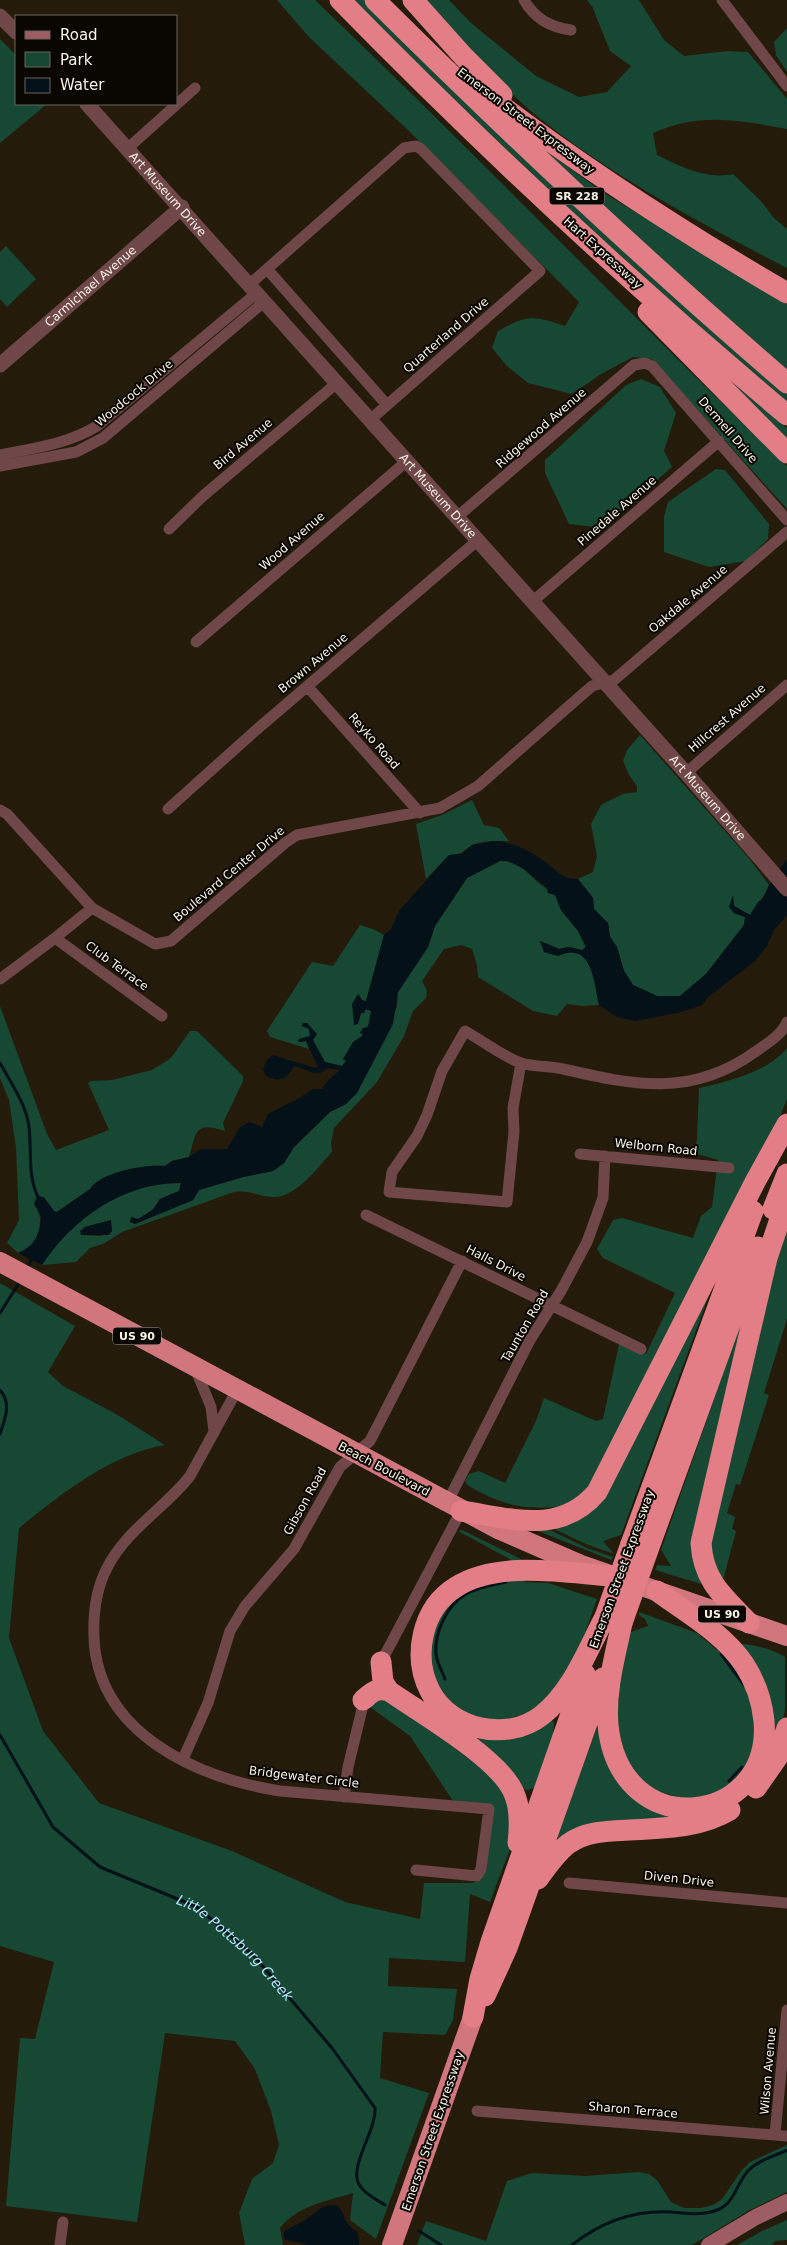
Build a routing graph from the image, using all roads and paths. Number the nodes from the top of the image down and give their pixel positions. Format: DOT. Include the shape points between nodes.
graph roads {
  1 [pos="334,0"];
  2 [pos="340,0"];
  3 [pos="376,0"];
  4 [pos="413,0"];
  5 [pos="524,0"];
  6 [pos="722,0"];
  7 [pos="0,16"];
  8 [pos="571,30"];
  9 [pos="15,31"];
  10 [pos="381,42"];
  11 [pos="787,86"];
  12 [pos="195,88"];
  13 [pos="178,103"];
  14 [pos="88,105"];
  15 [pos="176,105"];
  16 [pos="128,148"];
  17 [pos="572,156"];
  18 [pos="528,185"];
  19 [pos="640,202"];
  20 [pos="182,207"];
  21 [pos="267,269"];
  22 [pos="787,276"];
  23 [pos="257,292"];
  24 [pos="787,293"];
  25 [pos="645,363"];
  26 [pos="0,365"];
  27 [pos="338,383"];
  28 [pos="787,383"];
  29 [pos="387,405"];
  30 [pos="787,415"];
  31 [pos="370,420"];
  32 [pos="719,441"];
  33 [pos="787,453"];
  34 [pos="0,454"];
  35 [pos="407,460"];
  36 [pos="0,466"];
  37 [pos="457,517"];
  38 [pos="787,520"];
  39 [pos="169,529"];
  40 [pos="787,532"];
  41 [pos="478,540"];
  42 [pos="532,602"];
  43 [pos="196,642"];
  44 [pos="604,682"];
  45 [pos="787,685"];
  46 [pos="307,686"];
  47 [pos="686,773"];
  48 [pos="168,809"];
  49 [pos="0,810"];
  50 [pos="420,813"];
  51 [pos="787,889"];
  52 [pos="92,908"];
  53 [pos="55,938"];
  54 [pos="0,979"];
  55 [pos="162,1016"];
  56 [pos="787,1022"];
  57 [pos="521,1063"];
  58 [pos="787,1126"];
  59 [pos="580,1154"];
  60 [pos="605,1156"];
  61 [pos="728,1168"];
  62 [pos="787,1174"];
  63 [pos="787,1198"];
  64 [pos="366,1215"];
  65 [pos="462,1261"];
  66 [pos="4,1264"];
  67 [pos="550,1306"];
  68 [pos="641,1349"];
  69 [pos="194,1367"];
  70 [pos="236,1390"];
  71 [pos="214,1432"];
  72 [pos="354,1453"];
  73 [pos="454,1507"];
  74 [pos="639,1547"];
  75 [pos="612,1576"];
  76 [pos="657,1591"];
  77 [pos="613,1620"];
  78 [pos="749,1623"];
  79 [pos="787,1636"];
  80 [pos="381,1662"];
  81 [pos="389,1691"];
  82 [pos="363,1700"];
  83 [pos="787,1728"];
  84 [pos="183,1759"];
  85 [pos="781,1760"];
  86 [pos="344,1797"];
  87 [pos="416,1870"];
  88 [pos="513,1878"];
  89 [pos="569,1883"];
  90 [pos="787,1903"];
  91 [pos="520,1910"];
  92 [pos="787,2010"];
  93 [pos="473,2017"];
  94 [pos="477,2111"];
  95 [pos="781,2135"];
  96 [pos="787,2202"];
  97 [pos="63,2222"];
  98 [pos="60,2245"];
  99 [pos="392,2245"];
  100 [pos="710,2245"];
  1 -- 10 [label="highway"];
  2 -- 10 [label="highway, Hart Expressway"];
  3 -- 17 [label="highway, Emerson Street Expressway" via="481,90"];
  3 -- 28 [label="highway, Hart Expressway / SR 228" via="491,115 607,224"];
  4 -- 17 [label="highway" via="502,95"];
  5 -- 8 [label="street" via="544,22"];
  6 -- 11 [label="street"];
  7 -- 9 [label="street"];
  10 -- 18 [label="highway, Hart Expressway"];
  12 -- 13 [label="street"];
  14 -- 16 [label="street, Art Museum Drive"];
  15 -- 16 [label="street"];
  16 -- 20 [label="street, Art Museum Drive"];
  17 -- 19 [label="highway, Emerson Street Expressway"];
  18 -- 30 [label="highway, Hart Expressway / SR 228"];
  18 -- 33 [label="highway"];
  19 -- 22 [label="highway"];
  19 -- 24 [label="highway, Emerson Street Expressway"];
  20 -- 23 [label="street, Art Museum Drive"];
  20 -- 26 [label="street, Carmichael Avenue"];
  21 -- 23 [label="street"];
  21 -- 29 [label="street"];
  21 -- 29 [label="street, Quarterland Drive" via="409,146 421,149 540,271"];
  23 -- 27 [label="street, Art Museum Drive"];
  23 -- 34 [label="street, Woodcock Drive" via="82,436"];
  23 -- 36 [label="street, Woodcock Drive" via="103,438 76,452"];
  25 -- 32 [label="street, Dermell Drive" via="652,366"];
  25 -- 37 [label="street, Ridgewood Avenue" via="634,365"];
  27 -- 31 [label="street, Art Museum Drive"];
  27 -- 39 [label="street, Bird Avenue" via="203,496"];
  29 -- 31 [label="street, Quarterland Drive"];
  31 -- 35 [label="street, Art Museum Drive"];
  32 -- 38 [label="street, Dermell Drive"];
  32 -- 42 [label="street, Pinedale Avenue"];
  35 -- 37 [label="street, Art Museum Drive"];
  35 -- 43 [label="street, Wood Avenue"];
  37 -- 41 [label="street, Art Museum Drive"];
  40 -- 44 [label="street, Oakdale Avenue" via="614,680"];
  41 -- 42 [label="street, Art Museum Drive"];
  41 -- 46 [label="street, Brown Avenue"];
  42 -- 44 [label="street, Art Museum Drive"];
  44 -- 47 [label="street, Art Museum Drive"];
  44 -- 50 [label="street, Boulevard Center Drive" via="592,686 478,786 440,808"];
  45 -- 47 [label="street, Hillcrest Avenue"];
  46 -- 48 [label="street, Brown Avenue"];
  46 -- 50 [label="street, Reyko Road"];
  47 -- 51 [label="street, Art Museum Drive"];
  49 -- 52 [label="street, Boulevard Center Drive"];
  50 -- 52 [label="street, Boulevard Center Drive" via="297,835 171,942 163,944 147,940"];
  52 -- 53 [label="street"];
  53 -- 54 [label="street"];
  53 -- 55 [label="street, Club Terrace"];
  56 -- 57 [label="street" via="785,1028 737,1065 693,1082 626,1083 561,1068"];
  57 -- 57 [label="street" via="465,1031 442,1071 424,1122 392,1172 389,1192 507,1202 514,1132 513,1108"];
  58 -- 73 [label="highway" via="754,1182 597,1492 580,1509 552,1520 528,1520"];
  58 -- 74 [label="highway, Emerson Street Expressway" via="718,1300"];
  59 -- 60 [label="street, Welborn Road"];
  60 -- 61 [label="street, Welborn Road"];
  60 -- 67 [label="street, Taunton Road" via="599,1213 561,1291"];
  62 -- 74 [label="highway, Emerson Street Expressway"];
  63 -- 78 [label="highway" via="767,1258 700,1543 711,1583"];
  64 -- 65 [label="street, Halls Drive"];
  65 -- 67 [label="street, Halls Drive"];
  65 -- 72 [label="street, Gibson Road" via="370,1440"];
  66 -- 69 [label="highway, Beach Boulevard / US 90"];
  67 -- 68 [label="street, Halls Drive"];
  67 -- 73 [label="street, Taunton Road" via="530,1340"];
  69 -- 70 [label="highway, Beach Boulevard / US 90"];
  69 -- 71 [label="street" via="211,1407"];
  70 -- 71 [label="street, Bridgewater Circle"];
  70 -- 72 [label="highway, Beach Boulevard / US 90"];
  71 -- 84 [label="street, Bridgewater Circle" via="190,1476 131,1535 107,1567 100,1584 94,1625 98,1663 114,1702 137,1730"];
  72 -- 73 [label="highway, Beach Boulevard / US 90"];
  72 -- 84 [label="street, Gibson Road" via="340,1466 294,1549 245,1606 230,1630 208,1703"];
  73 -- 75 [label="highway, Beach Boulevard / US 90" via="546,1551"];
  73 -- 80 [label="street, Taunton Road"];
  74 -- 77 [label="highway, Emerson Street Expressway, bridge"];
  75 -- 76 [label="highway, Beach Boulevard / US 90"];
  75 -- 77 [label="highway" via="507,1571 482,1575 456,1587 435,1605 422,1632 422,1664 430,1691 446,1711 470,1726 500,1731 520,1728 542,1716 562,1694"];
  76 -- 77 [label="highway" via="724,1642 743,1662 755,1684 764,1717 762,1748 751,1774 730,1795 704,1806 675,1807 643,1794 626,1777 612,1746 608,1719"];
  76 -- 78 [label="highway, Beach Boulevard / US 90"];
  77 -- 88 [label="highway, Emerson Street Expressway"];
  77 -- 91 [label="highway, Emerson Street Expressway"];
  78 -- 79 [label="highway, Beach Boulevard / US 90"];
  80 -- 81 [label="highway" via="383,1682"];
  80 -- 82 [label="street, Taunton Road"];
  81 -- 82 [label="highway" via="374,1690"];
  81 -- 88 [label="highway" via="481,1755 498,1769 508,1783 519,1813"];
  82 -- 86 [label="street, Taunton Road"];
  83 -- 85 [label="highway"];
  84 -- 86 [label="street, Bridgewater Circle" via="216,1777 250,1786"];
  85 -- 91 [label="highway" via="749,1795 714,1818 682,1826 600,1832 571,1842 550,1862"];
  86 -- 87 [label="street, Bridgewater Circle" via="489,1809 481,1869 477,1876"];
  88 -- 93 [label="highway, Emerson Street Expressway" via="482,1970"];
  89 -- 90 [label="street, Diven Drive"];
  91 -- 93 [label="highway, Emerson Street Expressway" via="498,1968"];
  92 -- 95 [label="street, Wilson Avenue"];
  93 -- 99 [label="highway, Emerson Street Expressway"];
  94 -- 95 [label="street, Sharon Terrace"];
  96 -- 100 [label="main road"];
  97 -- 98 [label="street"];
}
